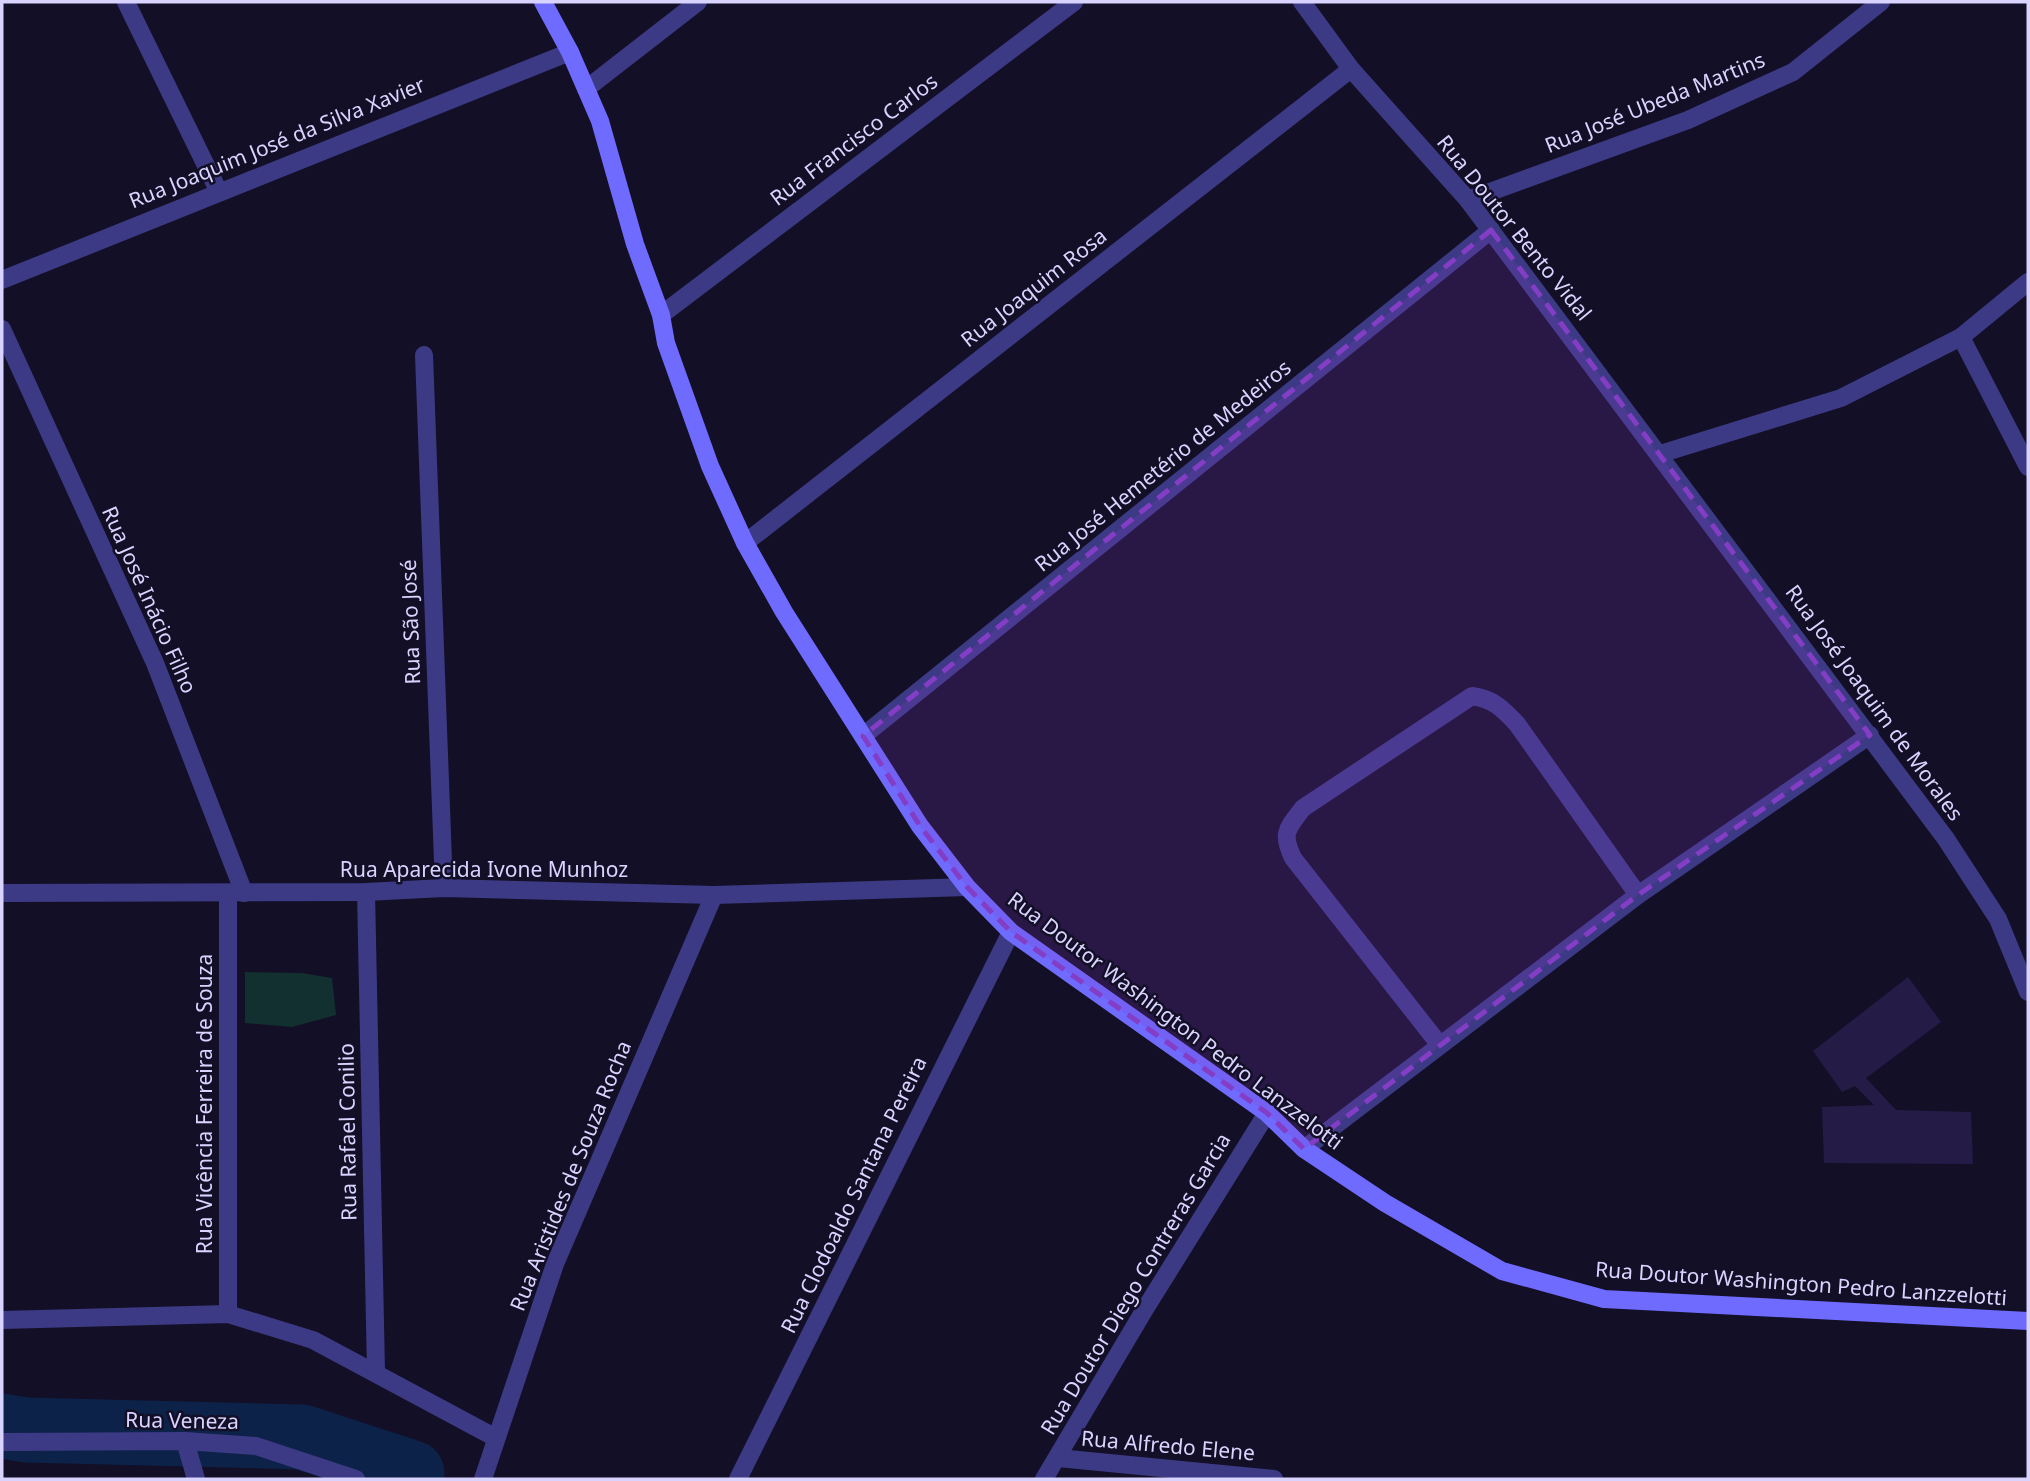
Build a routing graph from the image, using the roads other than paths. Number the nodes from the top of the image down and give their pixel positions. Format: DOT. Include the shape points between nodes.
graph roads {
  1 [pos="126,2"];
  2 [pos="543,2"];
  3 [pos="698,2"];
  4 [pos="1074,2"];
  5 [pos="1303,2"];
  6 [pos="1881,2"];
  7 [pos="570,51"];
  8 [pos="1351,69"];
  9 [pos="586,89"];
  10 [pos="218,190"];
  11 [pos="1468,200"];
  12 [pos="1491,230"];
  13 [pos="2,279"];
  14 [pos="2028,282"];
  15 [pos="661,315"];
  16 [pos="2,329"];
  17 [pos="1961,338"];
  18 [pos="424,355"];
  19 [pos="1660,454"];
  20 [pos="2028,467"];
  21 [pos="745,543"];
  22 [pos="1870,735"];
  23 [pos="863,736"];
  24 [pos="967,887"];
  25 [pos="444,888"];
  26 [pos="366,892"];
  27 [pos="2,893"];
  28 [pos="236,893"];
  29 [pos="714,895"];
  30 [pos="1638,895"];
  31 [pos="1011,932"];
  32 [pos="2028,992"];
  33 [pos="1439,1044"];
  34 [pos="1267,1113"];
  35 [pos="1304,1149"];
  36 [pos="229,1314"];
  37 [pos="2,1320"];
  38 [pos="2028,1321"];
  39 [pos="376,1371"];
  40 [pos="496,1438"];
  41 [pos="185,1441"];
  42 [pos="2,1442"];
  43 [pos="1058,1458"];
  44 [pos="196,1479"];
  45 [pos="356,1479"];
  46 [pos="483,1479"];
  47 [pos="738,1479"];
  48 [pos="1044,1479"];
  49 [pos="1274,1479"];
  1 -- 10 [label="street"];
  2 -- 7 [label="main road, Rua Doutor Washington Pedro Lanzzelotti"];
  3 -- 9 [label="street"];
  4 -- 15 [label="street, Rua Francisco Carlos"];
  5 -- 8 [label="street, Rua Doutor Bento Vidal"];
  6 -- 11 [label="street, Rua José Ubeda Martins" via="1793,72 1688,120"];
  7 -- 9 [label="main road, Rua Doutor Washington Pedro Lanzzelotti"];
  7 -- 10 [label="street, Rua Joaquim José da Silva Xavier"];
  8 -- 11 [label="street, Rua Doutor Bento Vidal"];
  8 -- 21 [label="street, Rua Joaquim Rosa"];
  9 -- 15 [label="main road, Rua Doutor Washington Pedro Lanzzelotti"];
  10 -- 13 [label="street, Rua Joaquim José da Silva Xavier"];
  11 -- 12 [label="street, Rua Doutor Bento Vidal"];
  12 -- 19 [label="street, Rua Doutor Bento Vidal"];
  12 -- 23 [label="street, Rua José Hemetério de Medeiros"];
  14 -- 17 [label="street"];
  15 -- 21 [label="main road, Rua Doutor Washington Pedro Lanzzelotti" via="666,343 710,466"];
  16 -- 28 [label="street, Rua José Inácio Filho" via="155,663"];
  17 -- 19 [label="street" via="1841,398"];
  17 -- 20 [label="street"];
  18 -- 25 [label="street, Rua São José"];
  19 -- 22 [label="street, Rua José Joaquim de Morales"];
  21 -- 23 [label="main road, Rua Doutor Washington Pedro Lanzzelotti"];
  22 -- 30 [label="street"];
  22 -- 32 [label="street, Rua José Joaquim de Morales" via="1998,919"];
  23 -- 24 [label="main road, Rua Doutor Washington Pedro Lanzzelotti" via="920,826"];
  24 -- 29 [label="street, Rua Aparecida Ivone Munhoz"];
  24 -- 31 [label="main road, Rua Doutor Washington Pedro Lanzzelotti"];
  25 -- 26 [label="street, Rua Aparecida Ivone Munhoz"];
  25 -- 29 [label="street, Rua Aparecida Ivone Munhoz"];
  26 -- 28 [label="street, Rua Aparecida Ivone Munhoz"];
  26 -- 39 [label="street, Rua Rafael Conilio"];
  27 -- 28 [label="street, Rua Aparecida Ivone Munhoz"];
  28 -- 36 [label="street, Rua Vicência Ferreira de Souza"];
  29 -- 40 [label="street, Rua Aristides de Souza Rocha" via="555,1264"];
  30 -- 33 [label="street"];
  30 -- 33 [label="street" via="1517,724 1486,698 1472,696 1303,807 1284,840 1293,858"];
  31 -- 34 [label="main road, Rua Doutor Washington Pedro Lanzzelotti"];
  31 -- 47 [label="street, Rua Clodoaldo Santana Pereira"];
  33 -- 35 [label="street"];
  34 -- 35 [label="main road, Rua Doutor Washington Pedro Lanzzelotti"];
  34 -- 43 [label="street, Rua Doutor Diego Contreras Garcia" via="1144,1309"];
  35 -- 38 [label="main road, Rua Doutor Washington Pedro Lanzzelotti" via="1502,1271 1604,1299"];
  36 -- 37 [label="street"];
  36 -- 39 [label="street" via="313,1340"];
  39 -- 40 [label="street"];
  40 -- 46 [label="street, Rua Aristides de Souza Rocha"];
  41 -- 42 [label="street, Rua Veneza"];
  41 -- 44 [label="street"];
  41 -- 45 [label="street, Rua Veneza" via="256,1446"];
  43 -- 48 [label="street, Rua Doutor Diego Contreras Garcia"];
  43 -- 49 [label="street, Rua Alfredo Elene"];
}
